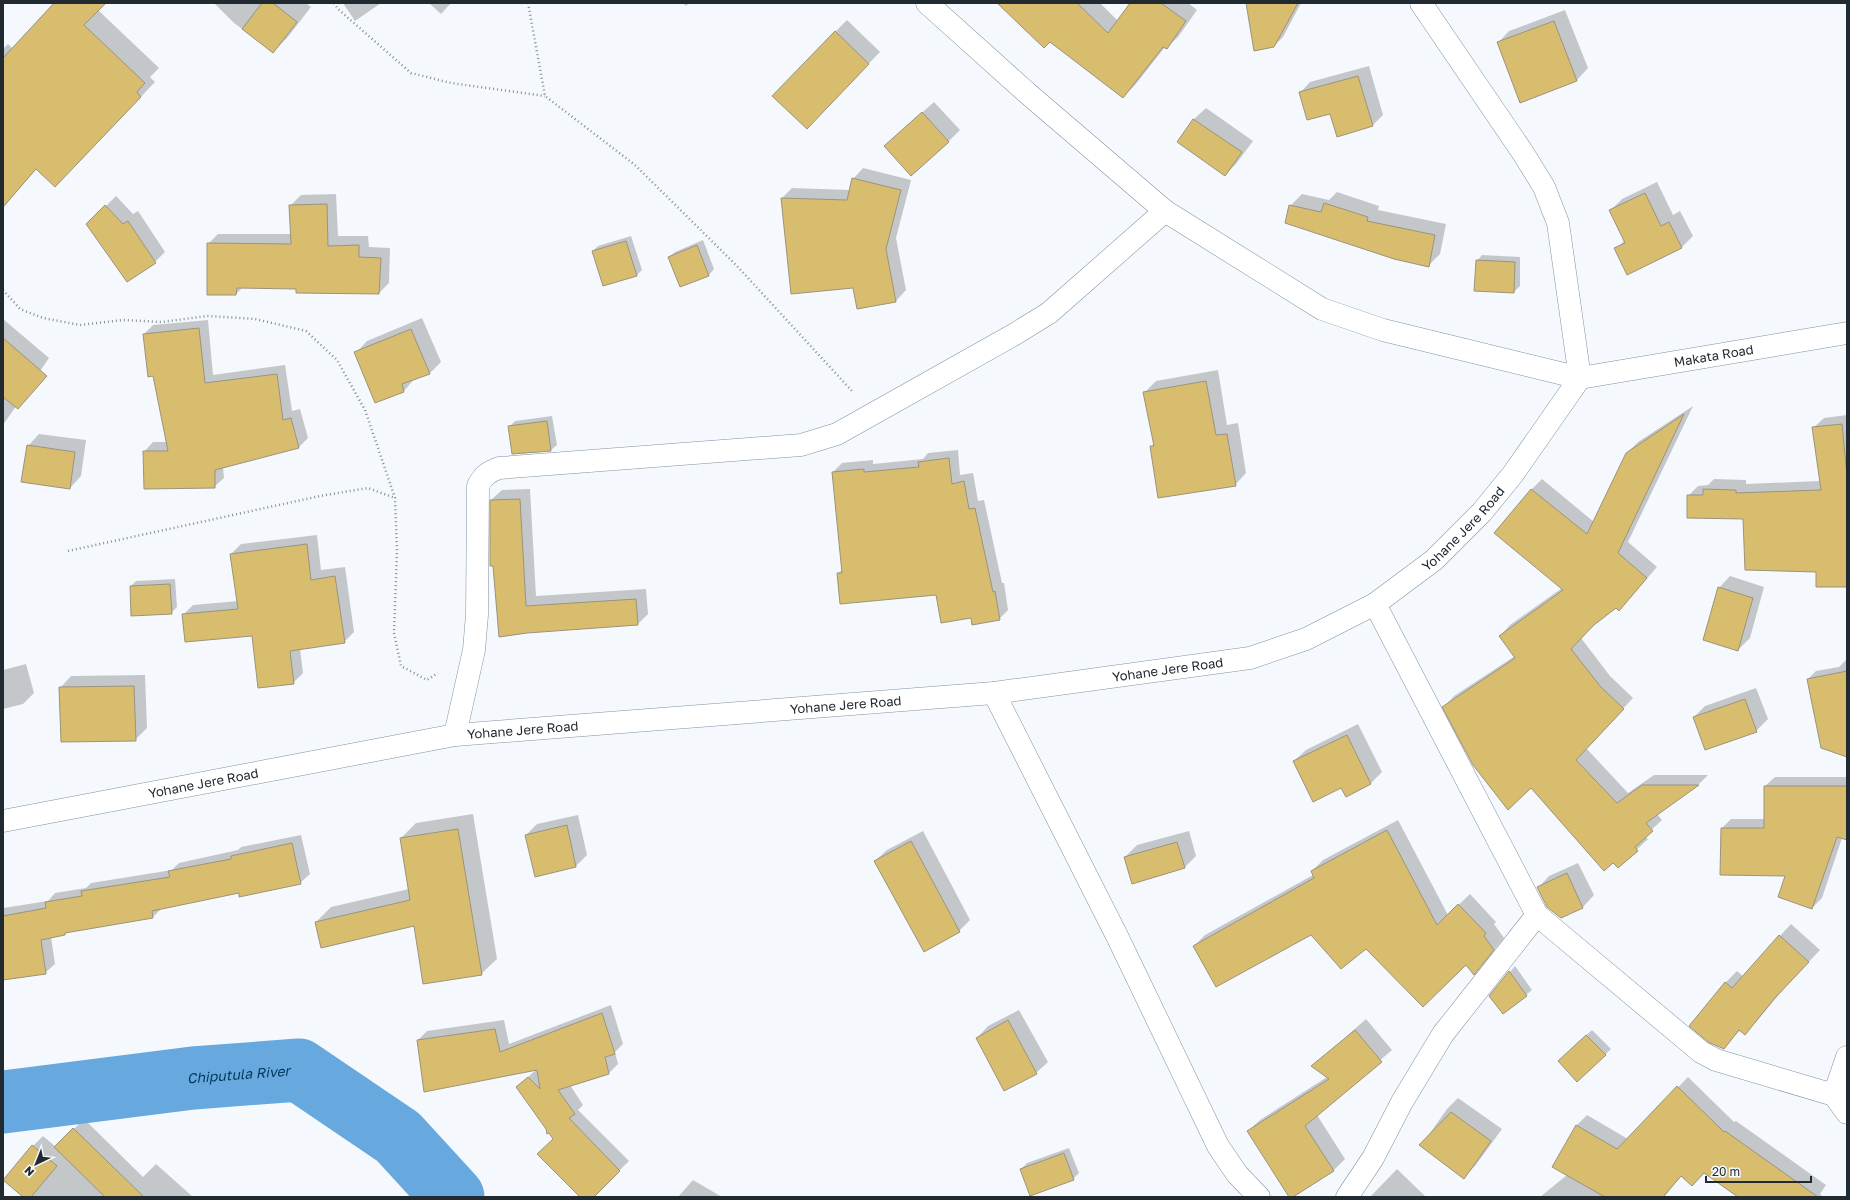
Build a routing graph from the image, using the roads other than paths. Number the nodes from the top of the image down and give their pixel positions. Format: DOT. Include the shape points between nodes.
graph roads {
  1 [pos="927,3"];
  2 [pos="1421,3"];
  3 [pos="1165,211"];
  4 [pos="1847,333"];
  5 [pos="1580,378"];
  6 [pos="1375,604"];
  7 [pos="994,693"];
  8 [pos="455,735"];
  9 [pos="3,820"];
  10 [pos="1537,915"];
  11 [pos="1847,1057"];
  12 [pos="1834,1095"];
  13 [pos="1847,1113"];
  14 [pos="1259,1197"];
  15 [pos="1347,1197"];
  1 -- 3 [label="street"];
  2 -- 5 [label="street" via="1544,187 1558,223"];
  3 -- 5 [label="street" via="1322,309 1383,330"];
  3 -- 8 [label="street" via="1048,313 837,434 801,445 499,468 490,472 482,478 478,486 477,615 474,650"];
  4 -- 5 [label="street, Makata Road"];
  5 -- 6 [label="street, Yohane Jere Road" via="1513,474 1482,512 1434,560"];
  6 -- 7 [label="street, Yohane Jere Road" via="1306,639 1250,658"];
  6 -- 10 [label="street"];
  7 -- 8 [label="street, Yohane Jere Road"];
  7 -- 14 [label="street" via="1118,938 1218,1146 1236,1174"];
  8 -- 9 [label="street, Yohane Jere Road"];
  10 -- 12 [label="street" via="1701,1052 1716,1060"];
  10 -- 15 [label="street" via="1443,1034 1402,1102 1373,1158"];
  11 -- 12 [label="street"];
  12 -- 13 [label="street"];
}
